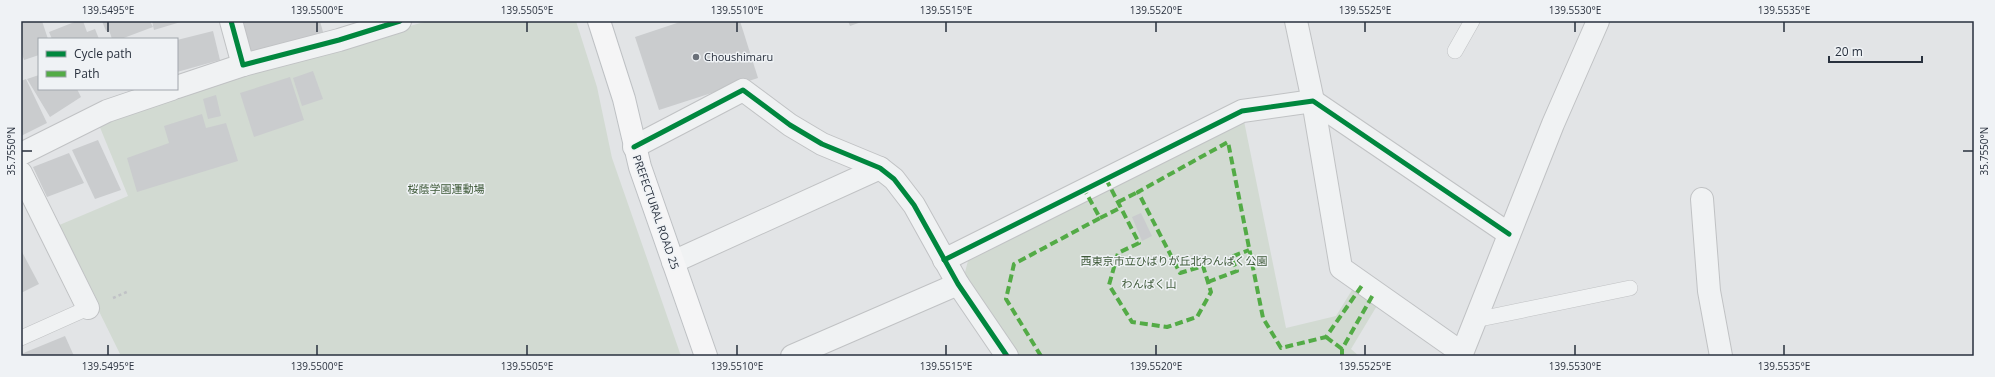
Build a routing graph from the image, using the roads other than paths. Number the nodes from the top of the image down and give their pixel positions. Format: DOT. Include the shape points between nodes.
graph roads {
  1 [pos="232,21"];
  2 [pos="400,21"];
  3 [pos="599,21"];
  4 [pos="1296,21"];
  5 [pos="1472,21"];
  6 [pos="1598,21"];
  7 [pos="1455,51"];
  8 [pos="243,65"];
  9 [pos="178,87"];
  10 [pos="169,90"];
  11 [pos="1313,101"];
  12 [pos="634,148"];
  13 [pos="21,154"];
  14 [pos="880,168"];
  15 [pos="21,173"];
  16 [pos="1702,199"];
  17 [pos="1509,234"];
  18 [pos="944,260"];
  19 [pos="673,262"];
  20 [pos="958,284"];
  21 [pos="1630,288"];
  22 [pos="88,308"];
  23 [pos="1475,320"];
  24 [pos="21,338"];
  25 [pos="1462,355"];
  26 [pos="706,356"];
  27 [pos="792,356"];
  28 [pos="1007,356"];
  29 [pos="1721,356"];
  1 -- 8 [label="street"];
  2 -- 8 [label="street"];
  3 -- 12 [label="main road, PREFECTURAL ROAD 25" via="624,99"];
  4 -- 11 [label="street"];
  5 -- 7 [label="lane"];
  6 -- 17 [label="street"];
  8 -- 9 [label="street"];
  10 -- 13 [label="street" via="107,112"];
  11 -- 17 [label="street"];
  11 -- 18 [label="street" via="1242,111"];
  11 -- 25 [label="street" via="1341,268"];
  12 -- 14 [label="street" via="743,90 790,125 822,144"];
  12 -- 19 [label="main road, PREFECTURAL ROAD 25"];
  14 -- 18 [label="street" via="894,179 914,205"];
  14 -- 19 [label="street"];
  15 -- 22 [label="street"];
  16 -- 29 [label="street" via="1709,292"];
  17 -- 23 [label="street"];
  18 -- 20 [label="street"];
  19 -- 26 [label="main road, PREFECTURAL ROAD 25"];
  20 -- 27 [label="street"];
  20 -- 28 [label="street"];
  21 -- 23 [label="lane"];
  22 -- 24 [label="lane"];
  23 -- 25 [label="street"];
}
